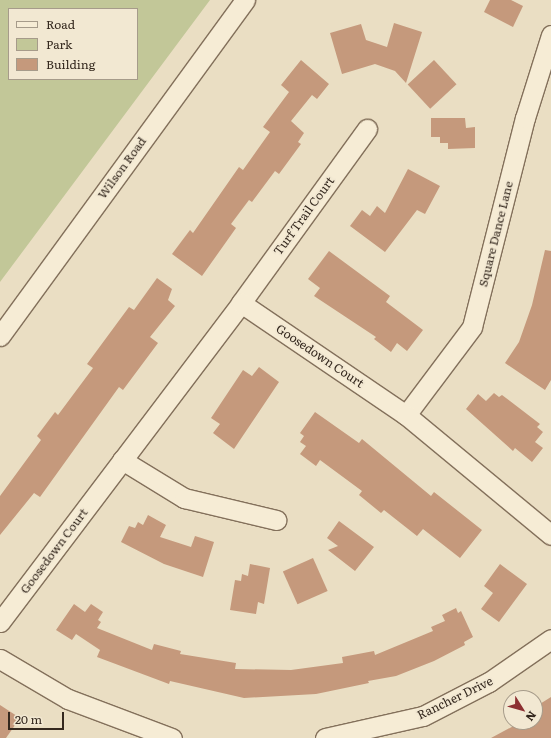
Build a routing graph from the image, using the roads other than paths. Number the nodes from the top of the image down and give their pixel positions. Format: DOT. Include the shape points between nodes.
graph roads {
  1 [pos="246,0"];
  2 [pos="551,35"];
  3 [pos="367,129"];
  4 [pos="241,303"];
  5 [pos="0,336"];
  6 [pos="406,415"];
  7 [pos="122,460"];
  8 [pos="276,520"];
  9 [pos="551,534"];
  10 [pos="0,622"];
  11 [pos="551,639"];
  12 [pos="0,658"];
  13 [pos="172,738"];
  14 [pos="325,738"];
  1 -- 5 [label="street, Wilson Road"];
  2 -- 6 [label="street, Square Dance Lane" via="525,118 472,327"];
  3 -- 4 [label="street, Turf Trail Court"];
  4 -- 6 [label="street, Goosedown Court"];
  4 -- 7 [label="street, Goosedown Court"];
  6 -- 9 [label="street, Goosedown Court"];
  7 -- 8 [label="street" via="184,498"];
  7 -- 10 [label="street, Goosedown Court"];
  11 -- 14 [label="street, Rancher Drive" via="489,682 423,716"];
  12 -- 13 [label="street" via="68,699"];
}
